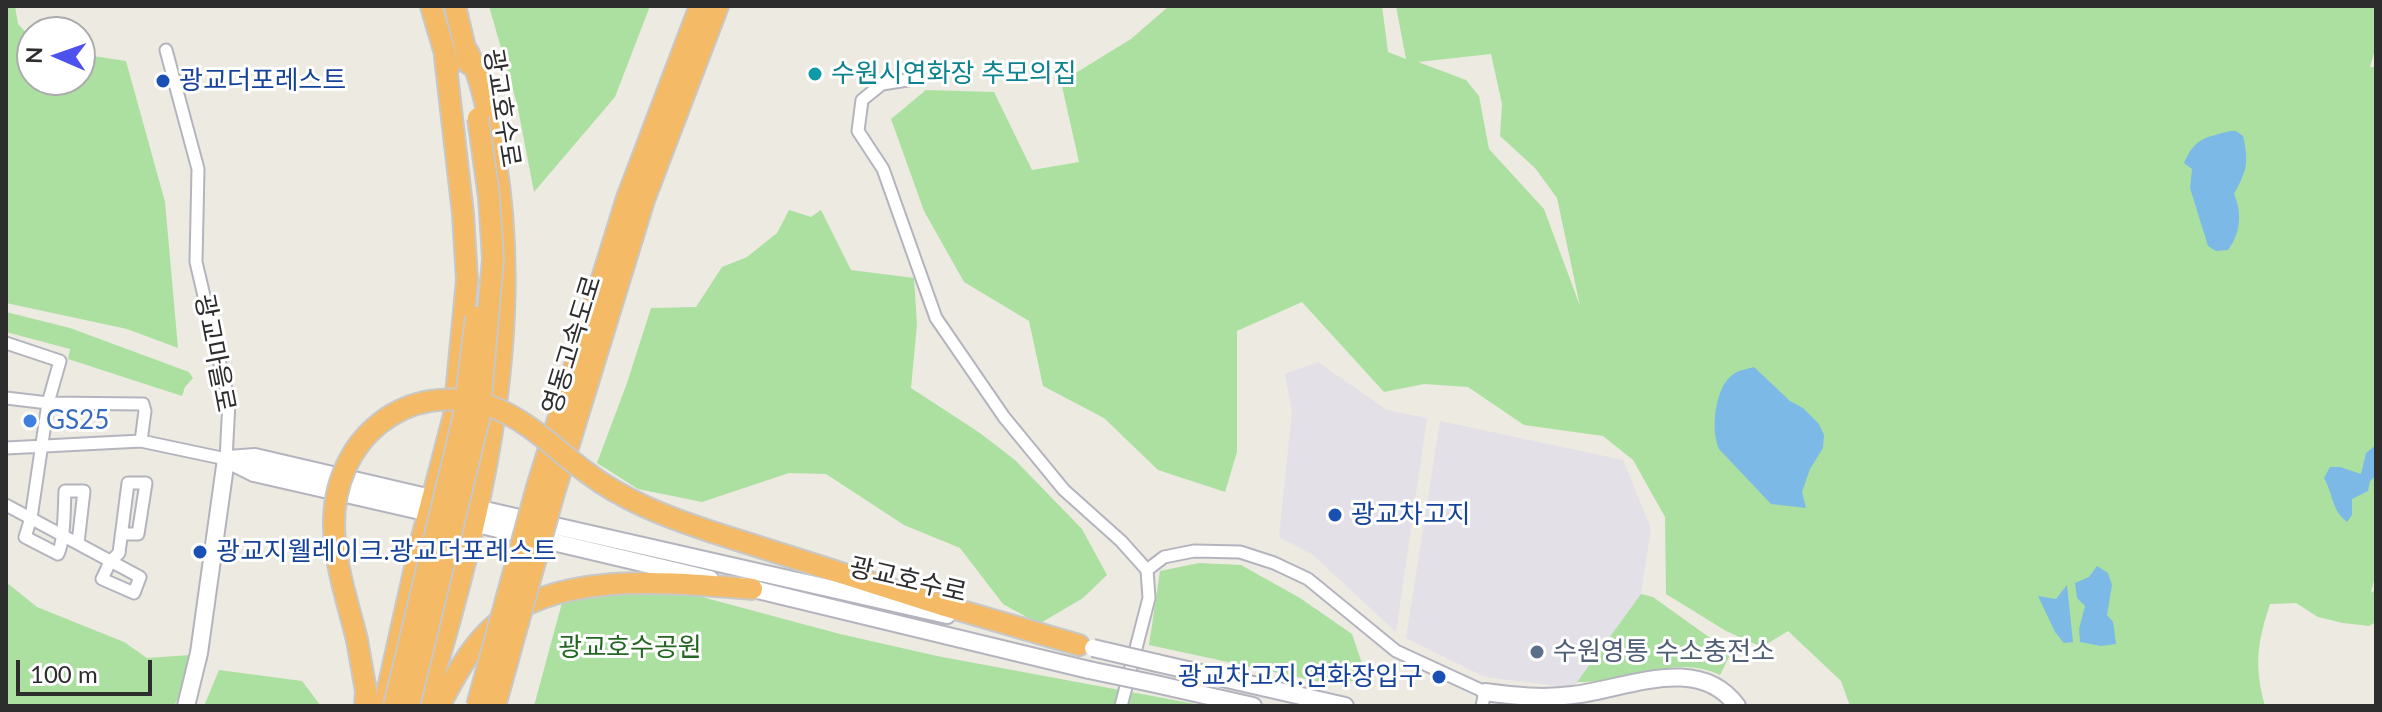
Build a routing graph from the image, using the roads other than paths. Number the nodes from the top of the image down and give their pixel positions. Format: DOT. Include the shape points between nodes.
graph roads {
  1 [pos="431,6"];
  2 [pos="455,6"];
  3 [pos="700,6"];
  4 [pos="718,6"];
  5 [pos="166,50"];
  6 [pos="468,52"];
  7 [pos="445,57"];
  8 [pos="920,78"];
  9 [pos="472,120"];
  10 [pos="6,343"];
  11 [pos="6,398"];
  12 [pos="48,403"];
  13 [pos="141,441"];
  14 [pos="6,448"];
  15 [pos="40,448"];
  16 [pos="226,459"];
  17 [pos="546,490"];
  18 [pos="6,505"];
  19 [pos="430,505"];
  20 [pos="477,516"];
  21 [pos="31,518"];
  22 [pos="61,534"];
  23 [pos="122,534"];
  24 [pos="78,543"];
  25 [pos="1147,570"];
  26 [pos="752,589"];
  27 [pos="1086,647"];
  28 [pos="1660,680"];
  29 [pos="1181,690"];
  30 [pos="1484,699"];
  31 [pos="186,706"];
  32 [pos="365,706"];
  33 [pos="384,706"];
  34 [pos="394,706"];
  35 [pos="409,706"];
  36 [pos="425,706"];
  37 [pos="439,706"];
  38 [pos="477,706"];
  39 [pos="495,706"];
  40 [pos="1121,706"];
  41 [pos="1214,706"];
  42 [pos="1253,706"];
  43 [pos="1345,706"];
  44 [pos="1724,706"];
  45 [pos="1737,706"];
  1 -- 7 [label="highway, 광교호수로"];
  2 -- 6 [label="highway, 광교호수로"];
  3 -- 17 [label="highway, 영동고속도로" via="627,198"];
  4 -- 17 [label="highway, 영동고속도로" via="644,200"];
  5 -- 16 [label="street, 광교마을로" via="198,169 196,262 229,402"];
  6 -- 9 [label="highway, 광교호수로"];
  6 -- 20 [label="highway" via="488,116 505,259 501,353"];
  7 -- 9 [label="highway, 광교호수로"];
  7 -- 19 [label="highway" via="467,280 454,415"];
  8 -- 25 [label="street" via="882,84 862,100 858,131 883,169 936,318 1004,417 1064,490"];
  9 -- 34 [label="highway, 광교호수로, bridge" via="479,263 474,336 461,430"];
  9 -- 35 [label="highway, 광교호수로, bridge" via="489,197 493,259 479,419"];
  10 -- 12 [label="street" via="60,361"];
  11 -- 12 [label="street"];
  12 -- 13 [label="street" via="143,404"];
  12 -- 15 [label="street"];
  13 -- 15 [label="street, 광교호수로"];
  13 -- 16 [label="street, 광교호수로"];
  14 -- 15 [label="street, 광교호수로"];
  15 -- 21 [label="street"];
  16 -- 19 [label="main road, 광교호수로" via="255,457"];
  16 -- 31 [label="main road, 광교마을로" via="199,653"];
  17 -- 38 [label="highway, 영동고속도로, bridge"];
  17 -- 39 [label="highway, 영동고속도로, bridge"];
  18 -- 21 [label="street"];
  19 -- 20 [label="main road, 광교호수로"];
  19 -- 33 [label="highway"];
  20 -- 26 [label="main road, 광교호수로"];
  20 -- 27 [label="main road, 광교호수로"];
  20 -- 36 [label="highway"];
  21 -- 22 [label="street"];
  21 -- 22 [label="street" via="25,537 58,554"];
  22 -- 24 [label="street"];
  22 -- 24 [label="street" via="65,491 84,491"];
  23 -- 24 [label="street" via="119,553 110,562"];
  25 -- 30 [label="street" via="1164,557 1194,551 1240,552 1274,563 1308,579 1396,651"];
  25 -- 40 [label="street" via="1149,598"];
  26 -- 29 [label="main road, 광교호수로, bridge"];
  26 -- 37 [label="highway" via="607,584 528,605 481,640"];
  27 -- 32 [label="highway, bridge" via="664,516 622,496 493,407 471,401 424,401 370,431 349,459 339,485 337,556 357,640"];
  27 -- 43 [label="main road, 광교호수로, bridge"];
  28 -- 30 [label="main road" via="1544,698"];
  28 -- 44 [label="main road" via="1704,691"];
  28 -- 45 [label="main road" via="1698,678 1712,683"];
  29 -- 41 [label="main road"];
  29 -- 42 [label="main road, 광교호수로"];
}
